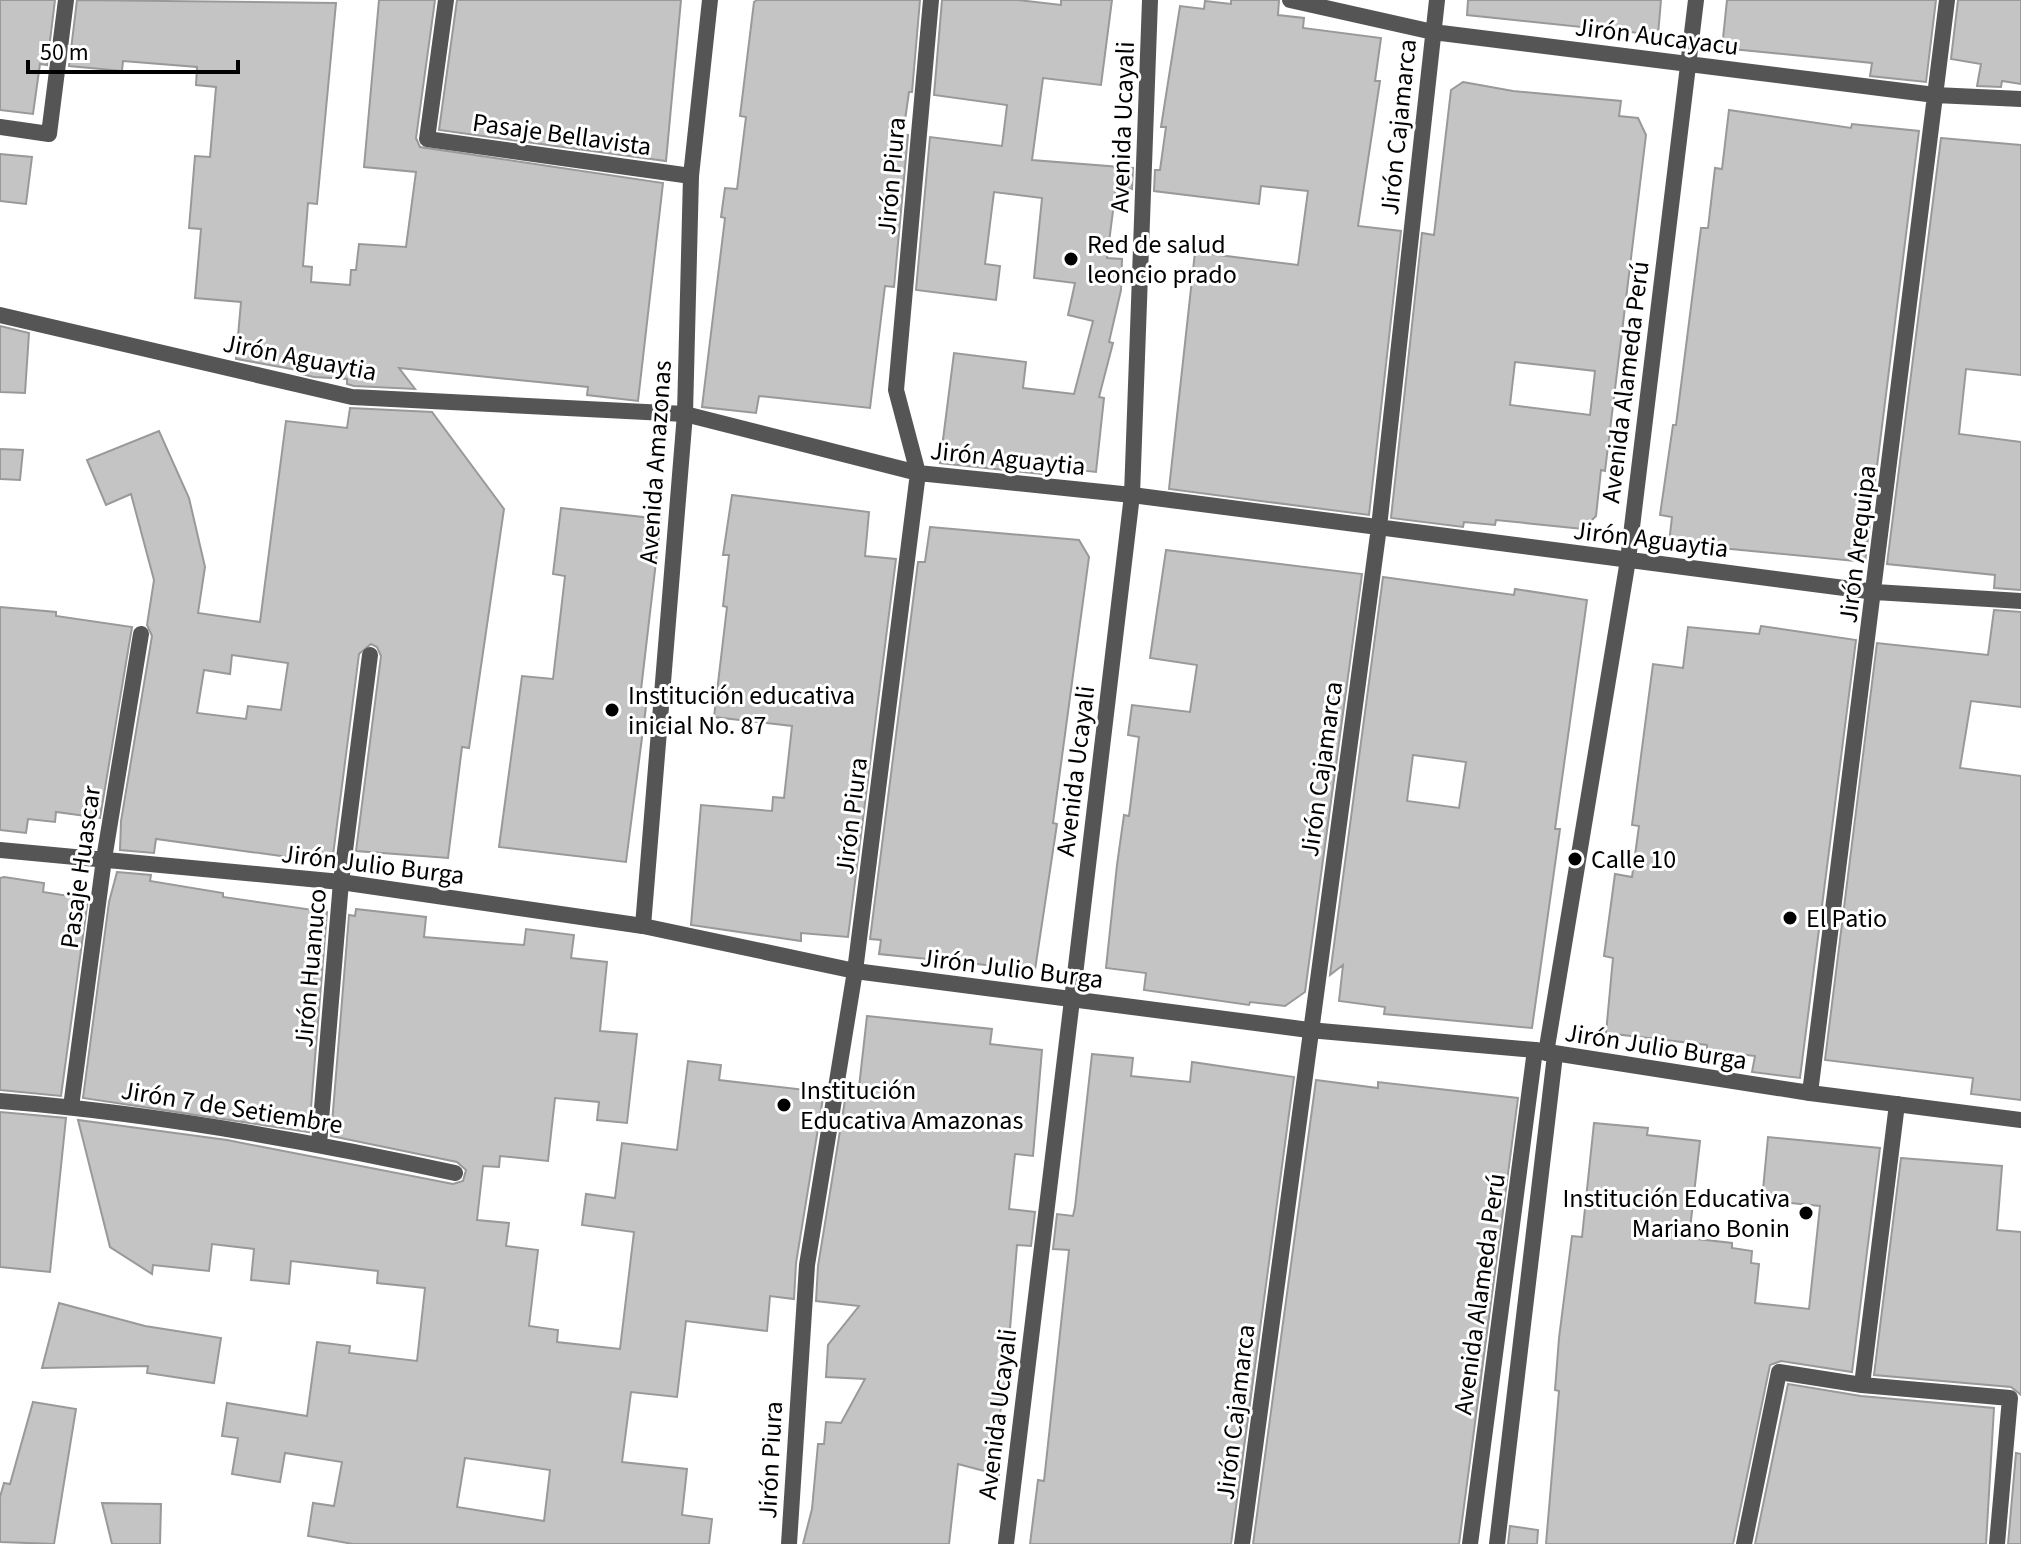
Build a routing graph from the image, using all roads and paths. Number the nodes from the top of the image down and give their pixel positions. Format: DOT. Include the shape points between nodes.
graph roads {
  1 [pos="66,0"];
  2 [pos="446,0"];
  3 [pos="710,0"];
  4 [pos="931,0"];
  5 [pos="1150,0"];
  6 [pos="1290,0"];
  7 [pos="1437,0"];
  8 [pos="1696,0"];
  9 [pos="1947,0"];
  10 [pos="1433,32"];
  11 [pos="1688,64"];
  12 [pos="1935,95"];
  13 [pos="2021,99"];
  14 [pos="0,127"];
  15 [pos="691,176"];
  16 [pos="0,315"];
  17 [pos="685,414"];
  18 [pos="918,473"];
  19 [pos="1132,495"];
  20 [pos="1379,527"];
  21 [pos="1628,560"];
  22 [pos="1875,592"];
  23 [pos="2021,601"];
  24 [pos="141,634"];
  25 [pos="370,655"];
  26 [pos="0,850"];
  27 [pos="104,859"];
  28 [pos="341,882"];
  29 [pos="643,926"];
  30 [pos="855,971"];
  31 [pos="1072,1000"];
  32 [pos="1309,1030"];
  33 [pos="1545,1053"];
  34 [pos="1810,1093"];
  35 [pos="0,1101"];
  36 [pos="1897,1104"];
  37 [pos="71,1107"];
  38 [pos="2021,1120"];
  39 [pos="319,1144"];
  40 [pos="455,1173"];
  41 [pos="1862,1385"];
  42 [pos="789,1544"];
  43 [pos="1006,1544"];
  44 [pos="1242,1544"];
  45 [pos="1470,1544"];
  46 [pos="1497,1544"];
  47 [pos="1744,1544"];
  48 [pos="1997,1544"];
  1 -- 14 [label="street" via="49,134"];
  2 -- 15 [label="street, Pasaje Bellavista" via="427,139"];
  3 -- 15 [label="street, Avenida Amazonas"];
  4 -- 18 [label="street, Jirón Piura" via="896,390"];
  5 -- 19 [label="street, Avenida Ucayali"];
  6 -- 10 [label="street, Jirón Aucayacu"];
  7 -- 10 [label="street, Jirón Cajamarca"];
  8 -- 11 [label="street, Avenida Alameda Perú"];
  9 -- 12 [label="street, Jirón Arequipa"];
  10 -- 11 [label="street, Jirón Aucayacu"];
  10 -- 20 [label="street, Jirón Cajamarca"];
  11 -- 12 [label="street, Jirón Aucayacu"];
  11 -- 21 [label="street, Avenida Alameda Perú"];
  12 -- 13 [label="street, Jirón Aucayacu"];
  12 -- 22 [label="street, Jirón Arequipa"];
  15 -- 17 [label="street, Avenida Amazonas"];
  16 -- 17 [label="street, Jirón Aguaytia" via="352,397"];
  17 -- 18 [label="street, Jirón Aguaytia"];
  17 -- 29 [label="street, Avenida Amazonas"];
  18 -- 19 [label="street, Jirón Aguaytia"];
  18 -- 30 [label="street, Jirón Piura"];
  19 -- 20 [label="street, Jirón Aguaytia"];
  19 -- 31 [label="street, Avenida Ucayali"];
  20 -- 21 [label="street, Jirón Aguaytia"];
  20 -- 32 [label="street, Jirón Cajamarca"];
  21 -- 22 [label="street, Jirón Aguaytia"];
  21 -- 33 [label="street, Avenida Alameda Perú"];
  22 -- 23 [label="street, Jirón Aguaytia"];
  22 -- 34 [label="street, Jirón Arequipa"];
  24 -- 27 [label="street, Pasaje Huascar"];
  25 -- 28 [label="street, Jirón Huanuco"];
  26 -- 27 [label="street, Jirón Julio Burga"];
  27 -- 28 [label="street, Jirón Julio Burga"];
  27 -- 37 [label="street, Pasaje Huascar"];
  28 -- 29 [label="street, Jirón Julio Burga"];
  28 -- 39 [label="street, Jirón Huanuco"];
  29 -- 30 [label="street, Jirón Julio Burga"];
  30 -- 31 [label="street, Jirón Julio Burga"];
  30 -- 42 [label="street, Jirón Piura" via="807,1265"];
  31 -- 32 [label="street, Jirón Julio Burga"];
  31 -- 43 [label="street, Avenida Ucayali"];
  32 -- 33 [label="street, Jirón Julio Burga"];
  32 -- 44 [label="street, Jirón Cajamarca"];
  33 -- 34 [label="street, Jirón Julio Burga"];
  33 -- 45 [label="street, Avenida Alameda Perú"];
  33 -- 46 [label="street, Avenida Alameda Perú"];
  34 -- 36 [label="street, Jirón Julio Burga"];
  35 -- 37 [label="street, Jirón 7 de Setiembre"];
  36 -- 38 [label="street, Jirón Julio Burga"];
  36 -- 41 [label="street"];
  37 -- 39 [label="street, Jirón 7 de Setiembre"];
  39 -- 40 [label="street, Jirón 7 de Setiembre"];
  41 -- 47 [label="street" via="1779,1372"];
  41 -- 48 [label="street" via="2010,1398"];
}
